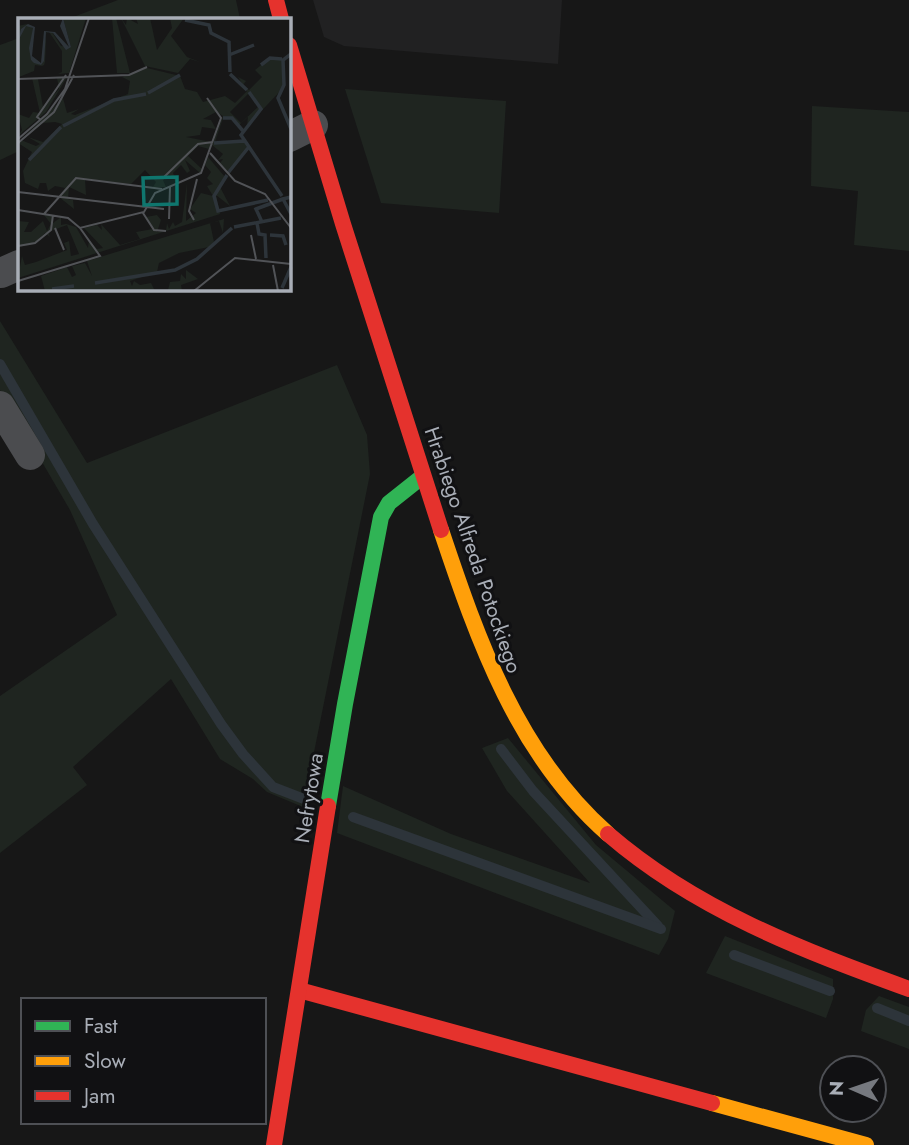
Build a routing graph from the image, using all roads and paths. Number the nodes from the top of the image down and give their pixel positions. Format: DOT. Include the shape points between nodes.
graph roads {
  1 [pos="275,0"];
  2 [pos="281,18"];
  3 [pos="290,52"];
  4 [pos="301,131"];
  5 [pos="18,265"];
  6 [pos="1,273"];
  7 [pos="0,406"];
  8 [pos="30,455"];
  9 [pos="423,476"];
  10 [pos="909,989"];
  11 [pos="299,990"];
  12 [pos="274,1145"];
  13 [pos="866,1145"];
  1 -- 2 [label="street"];
  3 -- 4 [label="street, Hrabiego Alfreda Potockiego"];
  4 -- 9 [label="street, Hrabiego Alfreda Potockiego"];
  5 -- 6 [label="street"];
  7 -- 8 [label="street"];
  9 -- 10 [label="street, Hrabiego Alfreda Potockiego" via="497,683 561,786 598,825 703,903 746,926"];
  9 -- 11 [label="street, Nefrytowa" via="389,503 381,517 345,704"];
  11 -- 12 [label="street, Nefrytowa"];
  11 -- 13 [label="street"];
}
